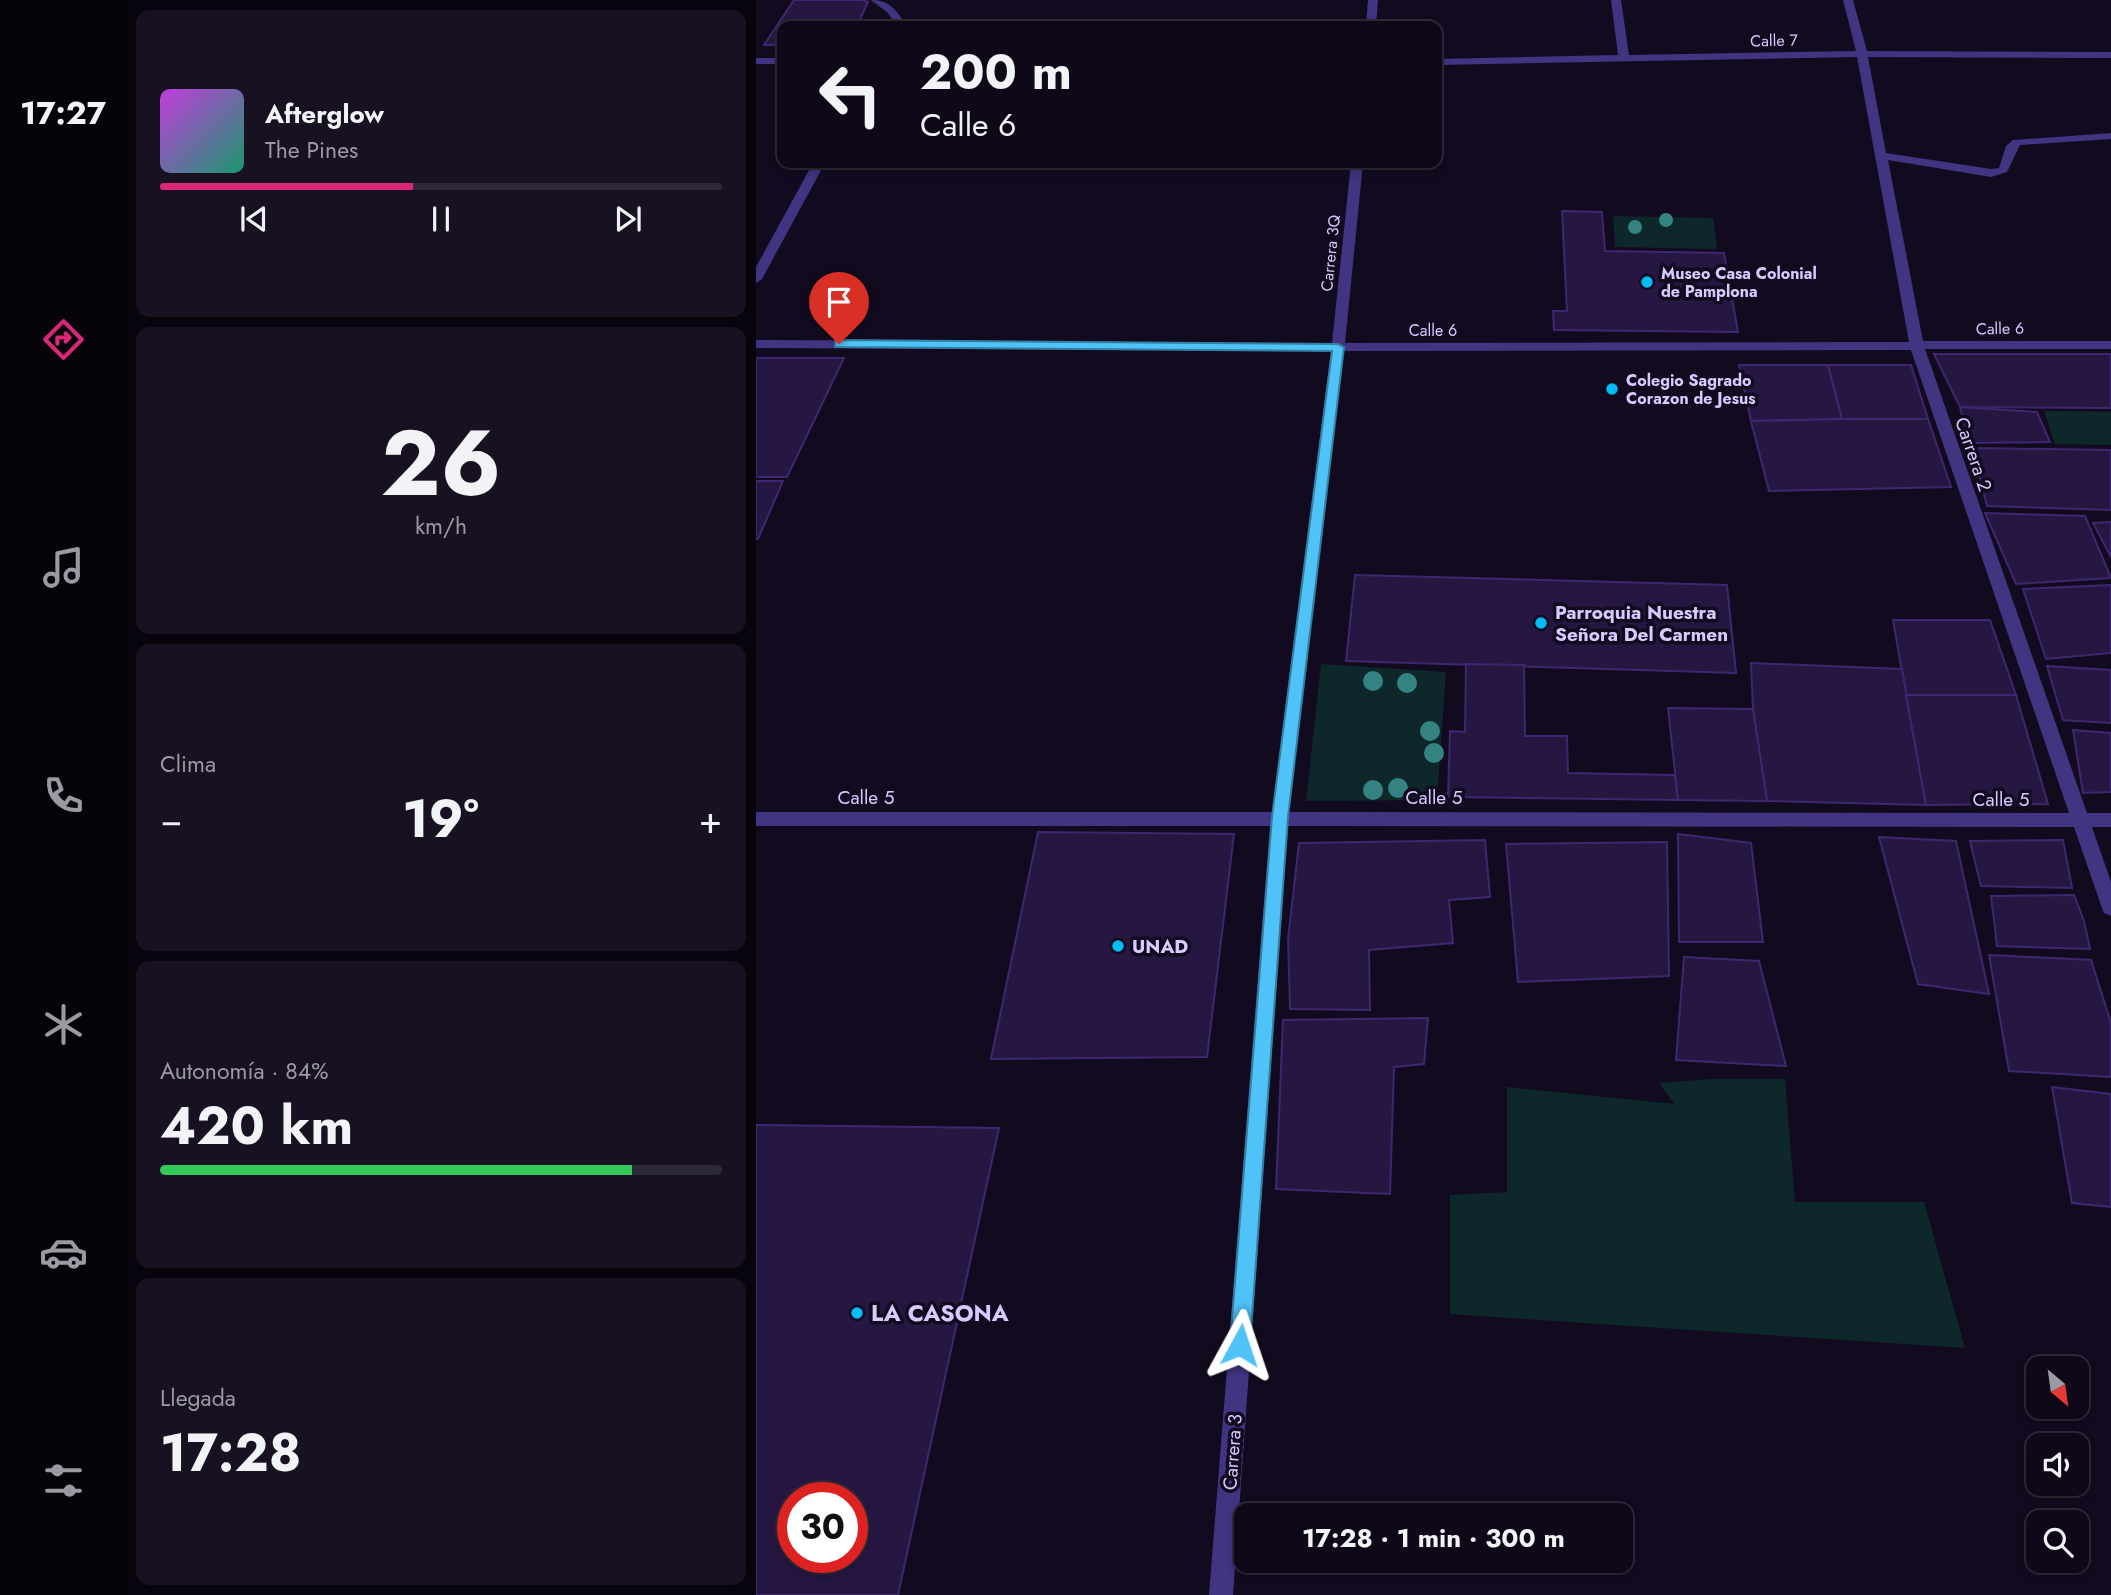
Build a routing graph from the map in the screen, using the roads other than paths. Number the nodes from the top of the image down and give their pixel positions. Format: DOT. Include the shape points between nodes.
graph roads {
  1 [pos="876,0"];
  2 [pos="1373,0"];
  3 [pos="1616,0"];
  4 [pos="1848,0"];
  5 [pos="898,21"];
  6 [pos="1371,21"];
  7 [pos="1862,54"];
  8 [pos="2111,55"];
  9 [pos="1624,59"];
  10 [pos="756,61"];
  11 [pos="777,61"];
  12 [pos="1442,62"];
  13 [pos="2111,136"];
  14 [pos="1882,156"];
  15 [pos="816,168"];
  16 [pos="1356,168"];
  17 [pos="756,279"];
  18 [pos="756,344"];
  19 [pos="2111,345"];
  20 [pos="1338,347"];
  21 [pos="1917,347"];
  22 [pos="1280,817"];
  23 [pos="756,819"];
  24 [pos="2079,820"];
  25 [pos="2111,820"];
  26 [pos="2111,908"];
  27 [pos="1221,1595"];
  1 -- 5 [label="street"];
  2 -- 6 [label="street"];
  3 -- 9 [label="street"];
  4 -- 7 [label="street, Carrera 2"];
  7 -- 8 [label="street, Calle 7"];
  7 -- 9 [label="street, Calle 7"];
  7 -- 14 [label="street, Carrera 2"];
  9 -- 12 [label="street, Calle 7"];
  10 -- 11 [label="street"];
  13 -- 14 [label="street" via="2017,142 2003,170 1991,173"];
  14 -- 21 [label="street, Carrera 2"];
  15 -- 17 [label="street"];
  16 -- 20 [label="street, Carrera 3Q"];
  18 -- 20 [label="street, Calle 6"];
  19 -- 21 [label="street, Calle 6"];
  20 -- 21 [label="street, Calle 6"];
  20 -- 22 [label="street, Carrera 3"];
  21 -- 24 [label="street, Carrera 2"];
  22 -- 23 [label="street, Calle 5"];
  22 -- 24 [label="street, Calle 5"];
  22 -- 27 [label="street, Carrera 3"];
  24 -- 25 [label="street, Calle 5"];
  24 -- 26 [label="street, Carrera 2"];
}
